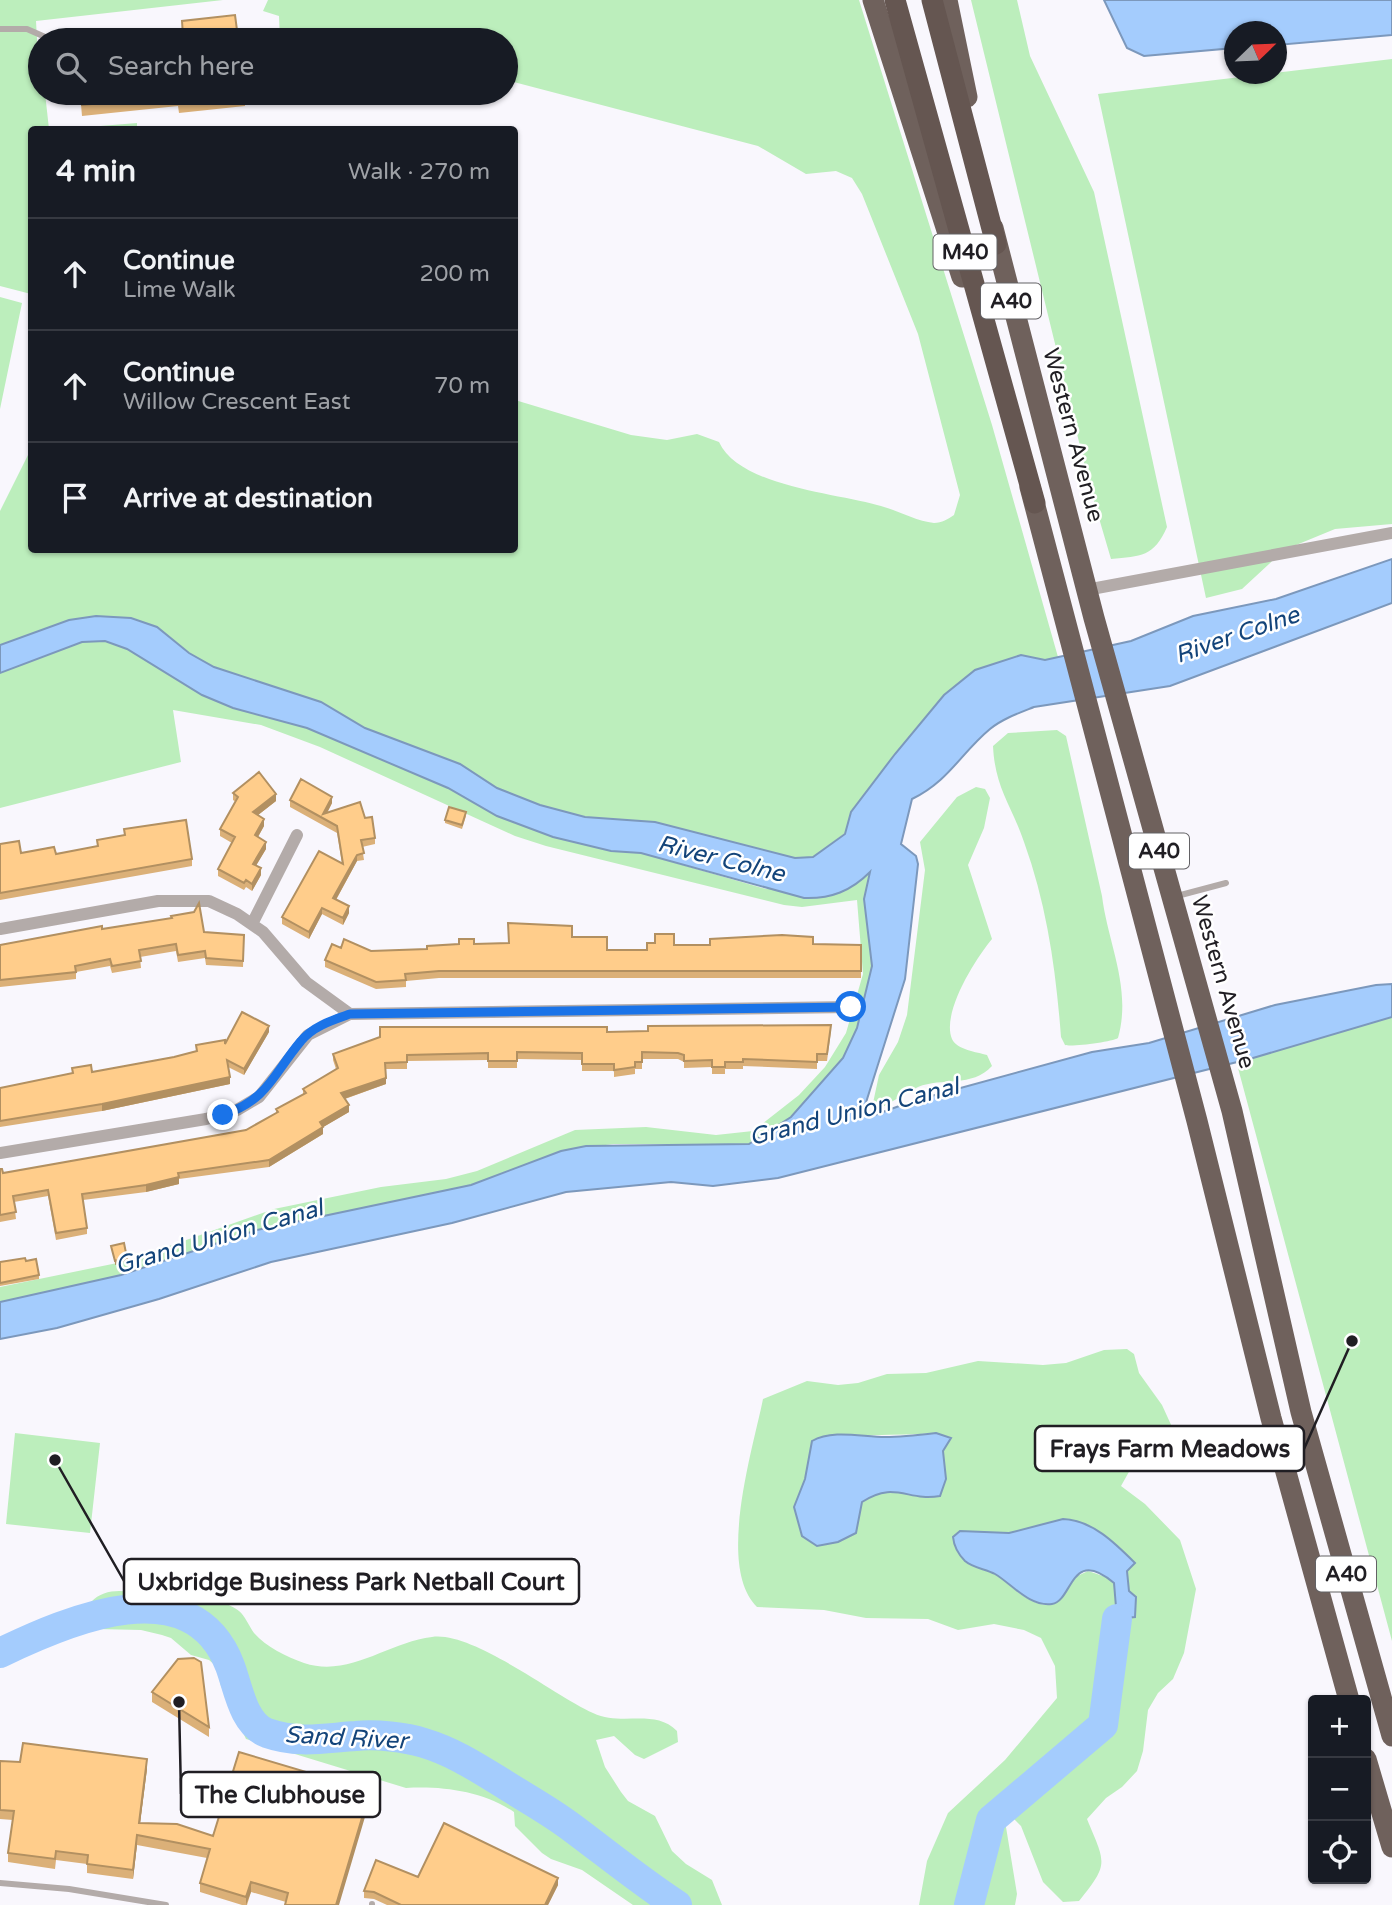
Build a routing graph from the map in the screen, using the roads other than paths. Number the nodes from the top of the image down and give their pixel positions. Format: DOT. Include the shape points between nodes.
graph roads {
  1 [pos="873,0"];
  2 [pos="895,0"];
  3 [pos="932,0"];
  4 [pos="947,0"];
  5 [pos="0,29"];
  6 [pos="28,29"];
  7 [pos="996,244"];
  8 [pos="1035,503"];
  9 [pos="1392,533"];
  10 [pos="1087,590"];
  11 [pos="297,835"];
  12 [pos="1226,883"];
  13 [pos="1172,897"];
  14 [pos="252,924"];
  15 [pos="0,929"];
  16 [pos="851,1007"];
  17 [pos="350,1014"];
  18 [pos="0,1153"];
  19 [pos="1348,1695"];
  20 [pos="1392,1736"];
  21 [pos="1371,1776"];
  22 [pos="1392,1847"];
  23 [pos="0,1883"];
  24 [pos="165,1905"];
  1 -- 8 [label="highway, A40"];
  2 -- 8 [label="highway, M40"];
  3 -- 7 [label="highway, M40"];
  4 -- 7 [label="highway, Western Avenue"];
  5 -- 6 [label="lane"];
  7 -- 10 [label="highway, Western Avenue / A40"];
  8 -- 19 [label="highway, A40" via="1270,1418"];
  9 -- 10 [label="street"];
  10 -- 13 [label="highway, Western Avenue / A40"];
  11 -- 14 [label="street"];
  12 -- 13 [label="lane"];
  13 -- 20 [label="highway, Western Avenue / A40" via="1232,1111 1301,1412"];
  14 -- 15 [label="street" via="209,901 177,899"];
  14 -- 17 [label="street" via="274,942 306,982"];
  16 -- 17 [label="street"];
  17 -- 18 [label="street" via="308,1035 267,1090 237,1110"];
  21 -- 22 [label="highway"];
  23 -- 24 [label="lane"];
}
